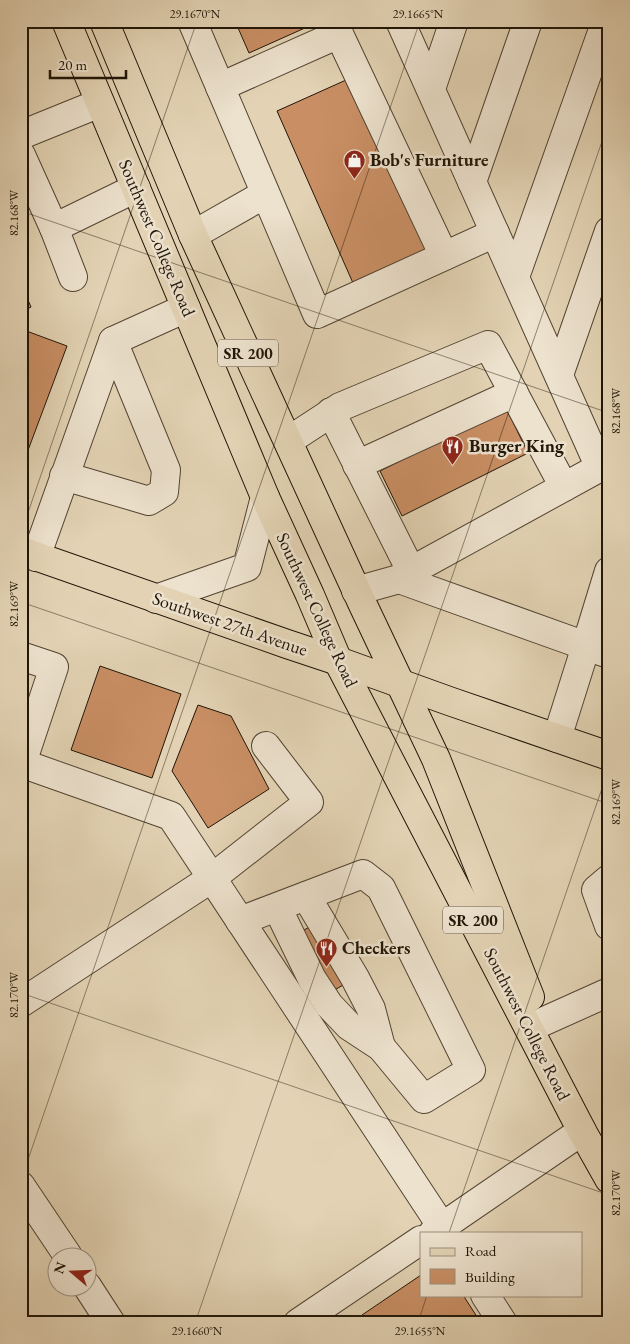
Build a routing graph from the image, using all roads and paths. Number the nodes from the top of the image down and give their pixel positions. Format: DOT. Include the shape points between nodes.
graph roads {
  1 [pos="66,21"];
  2 [pos="104,21"];
  3 [pos="192,21"];
  4 [pos="400,21"];
  5 [pos="454,21"];
  6 [pos="528,21"];
  7 [pos="606,21"];
  8 [pos="336,27"];
  9 [pos="220,87"];
  10 [pos="431,90"];
  11 [pos="100,103"];
  12 [pos="21,135"];
  13 [pos="21,155"];
  14 [pos="472,182"];
  15 [pos="136,188"];
  16 [pos="265,194"];
  17 [pos="54,228"];
  18 [pos="609,231"];
  19 [pos="495,233"];
  20 [pos="194,235"];
  21 [pos="444,256"];
  22 [pos="73,277"];
  23 [pos="515,277"];
  24 [pos="186,308"];
  25 [pos="113,342"];
  26 [pos="559,374"];
  27 [pos="514,394"];
  28 [pos="331,412"];
  29 [pos="288,441"];
  30 [pos="608,462"];
  31 [pos="358,465"];
  32 [pos="64,476"];
  33 [pos="564,487"];
  34 [pos="265,498"];
  35 [pos="28,554"];
  36 [pos="609,571"];
  37 [pos="405,575"];
  38 [pos="356,591"];
  39 [pos="156,599"];
  40 [pos="597,650"];
  41 [pos="21,656"];
  42 [pos="338,661"];
  43 [pos="399,682"];
  44 [pos="557,738"];
  45 [pos="266,746"];
  46 [pos="609,756"];
  47 [pos="22,763"];
  48 [pos="212,878"];
  49 [pos="609,880"];
  50 [pos="306,896"];
  51 [pos="278,907"];
  52 [pos="240,921"];
  53 [pos="609,926"];
  54 [pos="609,992"];
  55 [pos="21,1004"];
  56 [pos="540,1023"];
  57 [pos="381,1047"];
  58 [pos="582,1131"];
  59 [pos="609,1146"];
  60 [pos="609,1179"];
  61 [pos="21,1186"];
  62 [pos="434,1232"];
  63 [pos="436,1232"];
  64 [pos="420,1243"];
  65 [pos="61,1246"];
  66 [pos="93,1296"];
  67 [pos="486,1296"];
  68 [pos="111,1323"];
  69 [pos="298,1323"];
  70 [pos="503,1323"];
  1 -- 11 [label="main road, Southwest College Road / SR 200"];
  2 -- 20 [label="main road, Southwest College Road / SR 200"];
  3 -- 9 [label="lane"];
  4 -- 10 [label="lane"];
  5 -- 10 [label="lane"];
  6 -- 14 [label="lane"];
  7 -- 23 [label="lane"];
  8 -- 9 [label="lane"];
  8 -- 21 [label="lane"];
  9 -- 16 [label="lane"];
  10 -- 14 [label="lane"];
  11 -- 12 [label="lane"];
  11 -- 15 [label="main road, Southwest College Road / SR 200"];
  13 -- 17 [label="lane"];
  14 -- 19 [label="lane"];
  15 -- 17 [label="lane"];
  15 -- 24 [label="main road, Southwest College Road / SR 200"];
  16 -- 20 [label="lane"];
  16 -- 21 [label="lane" via="317,314"];
  17 -- 22 [label="lane"];
  18 -- 26 [label="lane"];
  19 -- 21 [label="lane"];
  19 -- 23 [label="lane"];
  20 -- 29 [label="main road, Southwest College Road / SR 200"];
  23 -- 26 [label="lane"];
  24 -- 25 [label="lane"];
  24 -- 34 [label="main road, Southwest College Road / SR 200"];
  25 -- 32 [label="lane"];
  25 -- 32 [label="lane" via="166,470 164,492 149,500"];
  26 -- 30 [label="lane" via="597,460"];
  27 -- 28 [label="lane" via="488,345"];
  27 -- 31 [label="lane"];
  27 -- 33 [label="lane"];
  28 -- 29 [label="lane"];
  28 -- 31 [label="lane"];
  29 -- 38 [label="main road, Southwest College Road / SR 200"];
  30 -- 33 [label="lane"];
  31 -- 37 [label="lane"];
  32 -- 35 [label="lane"];
  33 -- 37 [label="lane"];
  34 -- 39 [label="lane" via="247,568"];
  34 -- 42 [label="main road, Southwest College Road / SR 200"];
  35 -- 39 [label="main road, Southwest 27th Avenue"];
  36 -- 40 [label="lane"];
  37 -- 38 [label="lane"];
  37 -- 40 [label="lane"];
  38 -- 43 [label="main road, Southwest College Road / SR 200"];
  39 -- 42 [label="main road, Southwest 27th Avenue"];
  40 -- 44 [label="lane"];
  41 -- 47 [label="lane" via="54,667"];
  42 -- 43 [label="main road, Southwest 27th Avenue"];
  42 -- 58 [label="main road, Southwest College Road / SR 200"];
  43 -- 44 [label="main road, Southwest 27th Avenue"];
  43 -- 56 [label="main road, Southwest College Road / SR 200" via="436,760"];
  44 -- 46 [label="main road, Southwest 27th Avenue"];
  45 -- 48 [label="lane" via="309,802"];
  47 -- 48 [label="lane" via="171,816"];
  48 -- 52 [label="lane"];
  48 -- 55 [label="lane"];
  49 -- 53 [label="lane" via="596,890"];
  50 -- 51 [label="lane"];
  50 -- 57 [label="lane" via="371,1009"];
  50 -- 57 [label="lane" via="363,874 381,888 471,1070 424,1099"];
  51 -- 52 [label="lane"];
  51 -- 57 [label="lane" via="312,979 329,1006 349,1026"];
  52 -- 62 [label="lane"];
  54 -- 56 [label="lane"];
  56 -- 59 [label="main road, Southwest College Road / SR 200"];
  58 -- 60 [label="main road, Southwest College Road / SR 200"];
  58 -- 63 [label="lane"];
  61 -- 65 [label="lane"];
  64 -- 69 [label="lane"];
  66 -- 68 [label="lane"];
  67 -- 70 [label="lane"];
}
